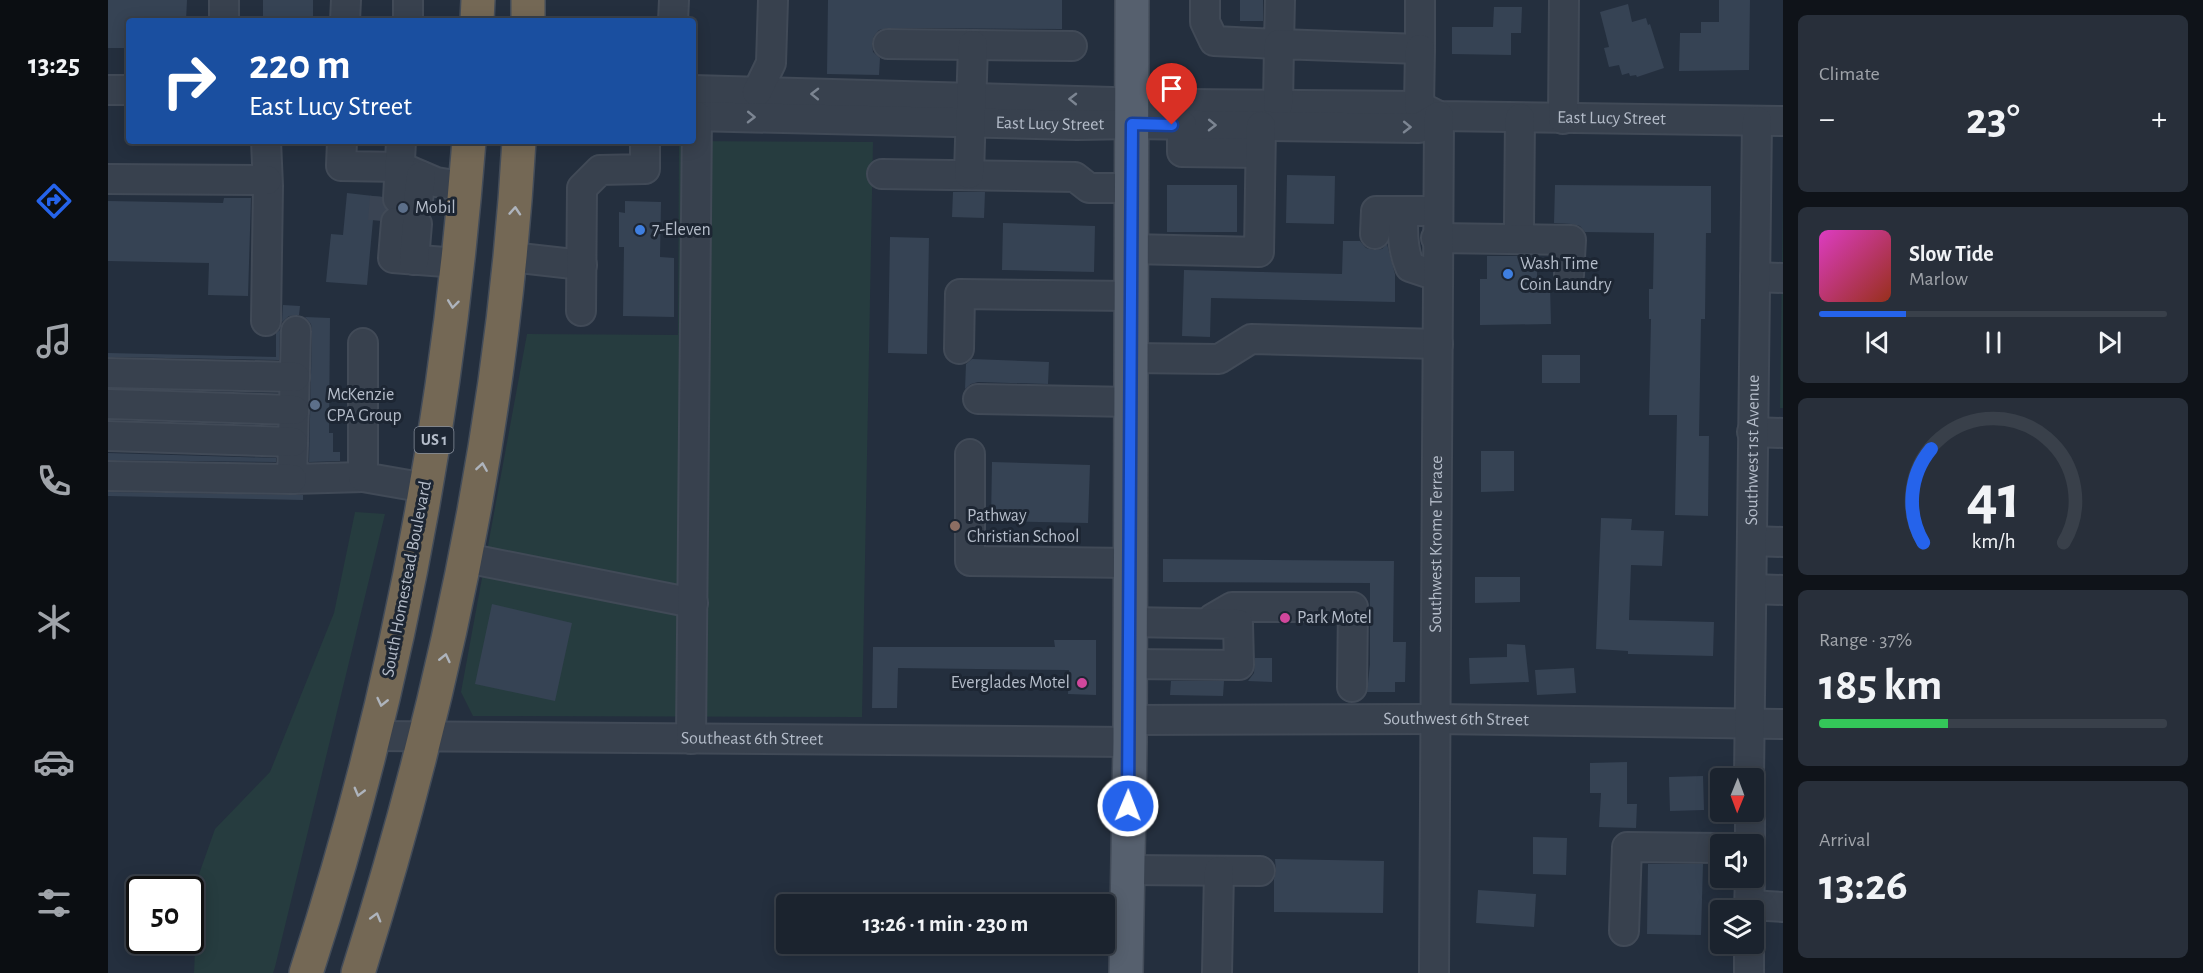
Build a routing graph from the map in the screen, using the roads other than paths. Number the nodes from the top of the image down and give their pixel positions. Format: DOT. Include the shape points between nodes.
graph roads {
  1 [pos="224,0"];
  2 [pos="346,0"];
  3 [pos="408,0"];
  4 [pos="478,0"];
  5 [pos="528,0"];
  6 [pos="674,0"];
  7 [pos="773,0"];
  8 [pos="1132,0"];
  9 [pos="1205,0"];
  10 [pos="1280,0"];
  11 [pos="1420,0"];
  12 [pos="1564,0"];
  13 [pos="224,18"];
  14 [pos="345,18"];
  15 [pos="408,18"];
  16 [pos="477,18"];
  17 [pos="528,18"];
  18 [pos="673,18"];
  19 [pos="888,44"];
  20 [pos="1279,44"];
  21 [pos="973,45"];
  22 [pos="1072,46"];
  23 [pos="1420,49"];
  24 [pos="108,90"];
  25 [pos="126,90"];
  26 [pos="774,101"];
  27 [pos="696,107"];
  28 [pos="973,109"];
  29 [pos="1429,111"];
  30 [pos="1132,113"];
  31 [pos="1520,118"];
  32 [pos="1563,118"];
  33 [pos="1770,121"];
  34 [pos="1266,128"];
  35 [pos="266,144"];
  36 [pos="342,144"];
  37 [pos="469,144"];
  38 [pos="519,144"];
  39 [pos="645,144"];
  40 [pos="694,144"];
  41 [pos="882,174"];
  42 [pos="969,174"];
  43 [pos="108,179"];
  44 [pos="267,180"];
  45 [pos="466,187"];
  46 [pos="1132,188"];
  47 [pos="400,191"];
  48 [pos="1404,211"];
  49 [pos="1437,224"];
  50 [pos="1519,225"];
  51 [pos="1375,234"];
  52 [pos="1131,249"];
  53 [pos="511,257"];
  54 [pos="458,263"];
  55 [pos="582,266"];
  56 [pos="1569,274"];
  57 [pos="1437,276"];
  58 [pos="1769,278"];
  59 [pos="1131,296"];
  60 [pos="581,311"];
  61 [pos="266,321"];
  62 [pos="296,332"];
  63 [pos="363,343"];
  64 [pos="1438,344"];
  65 [pos="959,349"];
  66 [pos="1131,358"];
  67 [pos="108,373"];
  68 [pos="295,377"];
  69 [pos="978,399"];
  70 [pos="1131,402"];
  71 [pos="108,405"];
  72 [pos="294,410"];
  73 [pos="1752,432"];
  74 [pos="1783,433"];
  75 [pos="108,436"];
  76 [pos="293,442"];
  77 [pos="970,454"];
  78 [pos="108,476"];
  79 [pos="363,477"];
  80 [pos="292,479"];
  81 [pos="426,488"];
  82 [pos="1752,541"];
  83 [pos="1783,542"];
  84 [pos="466,558"];
  85 [pos="1130,563"];
  86 [pos="1752,589"];
  87 [pos="1783,590"];
  88 [pos="693,603"];
  89 [pos="1129,622"];
  90 [pos="1204,623"];
  91 [pos="1129,664"];
  92 [pos="1352,687"];
  93 [pos="1436,719"];
  94 [pos="1749,724"];
  95 [pos="1783,724"];
  96 [pos="1129,731"];
  97 [pos="374,736"];
  98 [pos="427,736"];
  99 [pos="691,739"];
  100 [pos="1749,768"];
  101 [pos="1710,848"];
  102 [pos="1127,870"];
  103 [pos="1220,871"];
  104 [pos="1260,871"];
  105 [pos="1750,898"];
  106 [pos="1783,907"];
  107 [pos="1624,931"];
  108 [pos="1749,954"];
  109 [pos="306,973"];
  110 [pos="358,973"];
  111 [pos="1126,973"];
  112 [pos="1217,973"];
  113 [pos="1434,973"];
  114 [pos="1749,973"];
  1 -- 13 [label="street"];
  2 -- 14 [label="street"];
  3 -- 15 [label="street"];
  4 -- 16 [label="highway"];
  5 -- 17 [label="highway"];
  6 -- 18 [label="street"];
  7 -- 26 [label="street"];
  8 -- 30 [label="main road"];
  9 -- 20 [label="street" via="1205,22 1214,41"];
  10 -- 20 [label="street"];
  11 -- 23 [label="street, Southwest Krome Terrace"];
  12 -- 32 [label="street"];
  19 -- 21 [label="street"];
  20 -- 23 [label="street"];
  20 -- 34 [label="street"];
  21 -- 22 [label="street"];
  21 -- 28 [label="street"];
  23 -- 29 [label="street, Southwest Krome Terrace"];
  24 -- 25 [label="street"];
  26 -- 27 [label="street, East Lucy Street"];
  26 -- 28 [label="street, East Lucy Street"];
  28 -- 30 [label="street, East Lucy Street" via="1077,125"];
  28 -- 42 [label="street"];
  29 -- 31 [label="street, East Lucy Street"];
  29 -- 34 [label="street, East Lucy Street" via="1419,128"];
  29 -- 49 [label="street, Southwest Krome Terrace"];
  30 -- 34 [label="street, East Lucy Street"];
  30 -- 34 [label="street, East Lucy Street" via="1182,125"];
  30 -- 46 [label="main road"];
  31 -- 32 [label="street, East Lucy Street"];
  31 -- 50 [label="street"];
  32 -- 33 [label="street, East Lucy Street"];
  33 -- 58 [label="street, Southwest 1st Avenue"];
  34 -- 52 [label="street" via="1259,252"];
  35 -- 44 [label="street"];
  36 -- 47 [label="street" via="341,166"];
  37 -- 45 [label="highway, South Homestead Boulevard / US 1"];
  53 -- 38 [label="highway, one-way"];
  39 -- 55 [label="street" via="645,169 600,170 582,188"];
  40 -- 88 [label="street"];
  41 -- 42 [label="street"];
  42 -- 46 [label="street" via="1075,177 1089,188"];
  43 -- 44 [label="street"];
  44 -- 61 [label="street"];
  45 -- 47 [label="street" via="436,182"];
  45 -- 54 [label="highway, South Homestead Boulevard / US 1"];
  46 -- 52 [label="main road"];
  47 -- 54 [label="street" via="404,259"];
  48 -- 49 [label="street"];
  48 -- 51 [label="street" via="1376,211"];
  48 -- 57 [label="street" via="1402,232 1410,267"];
  49 -- 56 [label="street" via="1570,240"];
  49 -- 57 [label="street, Southwest Krome Terrace"];
  52 -- 59 [label="main road"];
  53 -- 55 [label="street"];
  84 -- 53 [label="highway, one-way"];
  54 -- 81 [label="highway, South Homestead Boulevard / US 1, one-way"];
  55 -- 60 [label="street"];
  57 -- 64 [label="street, Southwest Krome Terrace"];
  58 -- 73 [label="street, Southwest 1st Avenue"];
  59 -- 65 [label="street" via="960,294"];
  59 -- 66 [label="main road"];
  62 -- 68 [label="street"];
  63 -- 79 [label="street"];
  64 -- 66 [label="street" via="1251,339 1219,359"];
  64 -- 93 [label="street, Southwest Krome Terrace"];
  66 -- 70 [label="main road"];
  67 -- 68 [label="street"];
  68 -- 72 [label="street"];
  69 -- 70 [label="street"];
  70 -- 85 [label="main road"];
  71 -- 72 [label="street"];
  72 -- 76 [label="street"];
  73 -- 74 [label="street"];
  73 -- 82 [label="street, Southwest 1st Avenue"];
  75 -- 76 [label="street"];
  76 -- 80 [label="street"];
  77 -- 85 [label="street" via="970,561"];
  78 -- 80 [label="street"];
  79 -- 80 [label="street"];
  79 -- 81 [label="street"];
  81 -- 97 [label="highway, South Homestead Boulevard / US 1, one-way"];
  82 -- 83 [label="street"];
  82 -- 86 [label="street, Southwest 1st Avenue"];
  84 -- 88 [label="street"];
  98 -- 84 [label="highway, one-way"];
  85 -- 89 [label="main road"];
  86 -- 87 [label="street"];
  86 -- 94 [label="street, Southwest 1st Avenue"];
  88 -- 99 [label="street"];
  89 -- 90 [label="street"];
  89 -- 91 [label="main road"];
  90 -- 91 [label="street" via="1238,624 1239,665"];
  90 -- 92 [label="street" via="1232,607 1353,607"];
  91 -- 96 [label="main road"];
  93 -- 94 [label="street, Southwest 6th Street"];
  93 -- 96 [label="street, Southwest 6th Street"];
  93 -- 113 [label="street, Southwest Krome Terrace"];
  94 -- 95 [label="street, Southwest 6th Street"];
  94 -- 100 [label="street, Southwest 1st Avenue"];
  96 -- 99 [label="street, Southeast 6th Street"];
  96 -- 102 [label="main road"];
  97 -- 98 [label="street, Southeast 6th Street"];
  97 -- 109 [label="highway, South Homestead Boulevard / US 1, one-way"];
  98 -- 99 [label="street, Southeast 6th Street"];
  110 -- 98 [label="highway, one-way"];
  101 -- 107 [label="street" via="1627,848"];
  102 -- 103 [label="street"];
  102 -- 111 [label="main road"];
  103 -- 104 [label="street"];
  103 -- 112 [label="street"];
  105 -- 106 [label="street"];
  108 -- 114 [label="street"];
}
